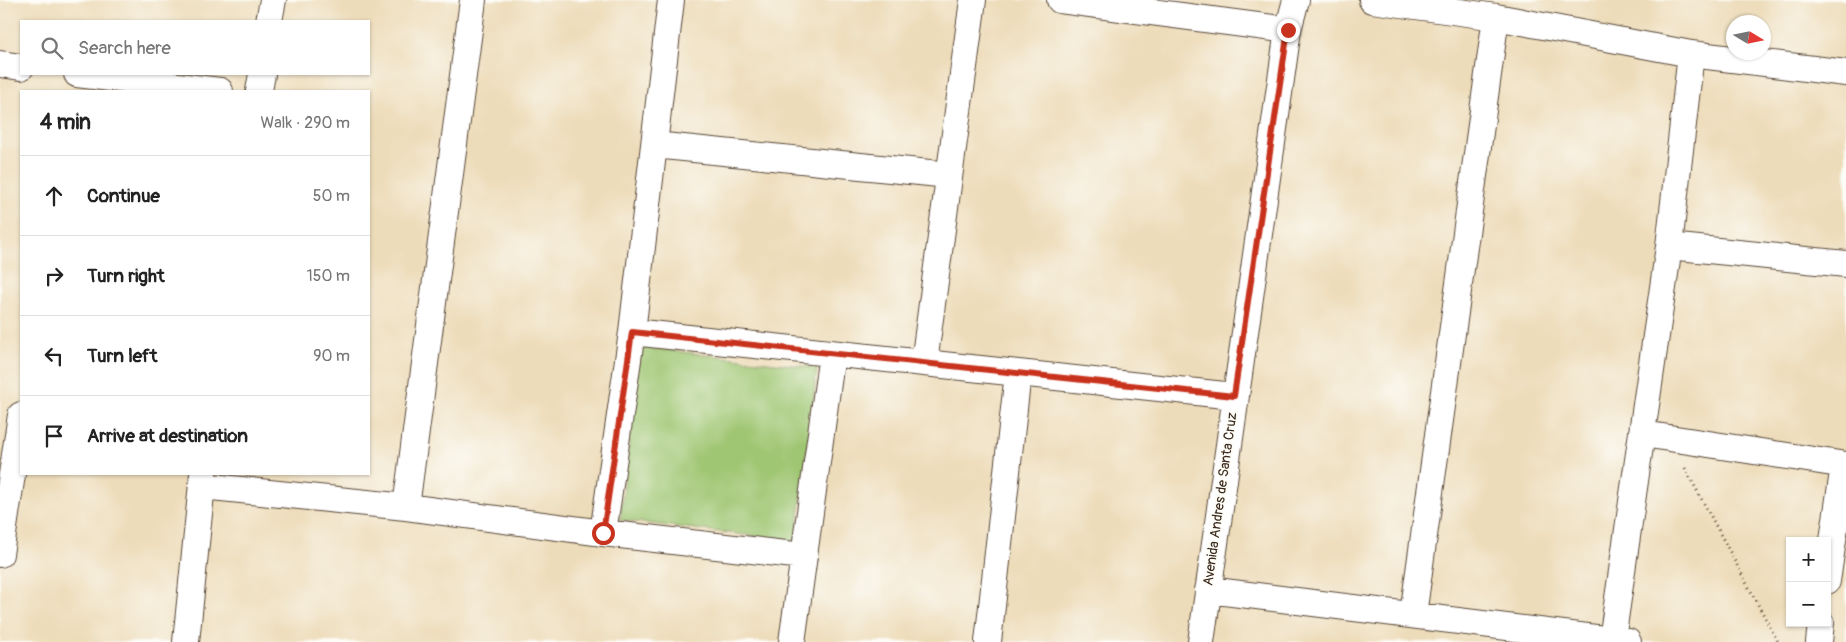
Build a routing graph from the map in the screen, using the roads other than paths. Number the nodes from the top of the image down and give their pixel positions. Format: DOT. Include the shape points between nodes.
graph roads {
  1 [pos="272,0"];
  2 [pos="473,0"];
  3 [pos="671,0"];
  4 [pos="973,0"];
  5 [pos="1060,0"];
  6 [pos="1296,0"];
  7 [pos="1372,0"];
  8 [pos="1496,17"];
  9 [pos="270,20"];
  10 [pos="1288,30"];
  11 [pos="1692,54"];
  12 [pos="0,64"];
  13 [pos="20,67"];
  14 [pos="1846,73"];
  15 [pos="73,75"];
  16 [pos="85,75"];
  17 [pos="262,75"];
  18 [pos="70,90"];
  19 [pos="212,90"];
  20 [pos="259,90"];
  21 [pos="654,145"];
  22 [pos="949,175"];
  23 [pos="1669,246"];
  24 [pos="1846,264"];
  25 [pos="632,332"];
  26 [pos="832,354"];
  27 [pos="924,363"];
  28 [pos="1018,373"];
  29 [pos="1234,396"];
  30 [pos="20,421"];
  31 [pos="1643,434"];
  32 [pos="1845,465"];
  33 [pos="202,480"];
  34 [pos="406,507"];
  35 [pos="603,533"];
  36 [pos="0,554"];
  37 [pos="1831,555"];
  38 [pos="803,556"];
  39 [pos="1208,590"];
  40 [pos="1413,615"];
  41 [pos="1821,627"];
  42 [pos="1620,641"];
  43 [pos="186,642"];
  44 [pos="792,642"];
  45 [pos="988,642"];
  46 [pos="1201,642"];
  47 [pos="1819,642"];
  1 -- 9 [label="street"];
  2 -- 34 [label="street"];
  3 -- 21 [label="street"];
  4 -- 22 [label="street"];
  5 -- 10 [label="street"];
  6 -- 10 [label="street, Avenida Andres de Santa Cruz"];
  7 -- 8 [label="street"];
  8 -- 11 [label="street"];
  8 -- 40 [label="street"];
  10 -- 29 [label="street, Avenida Andres de Santa Cruz"];
  11 -- 14 [label="street"];
  11 -- 23 [label="street"];
  12 -- 13 [label="street"];
  15 -- 18 [label="street"];
  16 -- 19 [label="street"];
  17 -- 20 [label="street"];
  21 -- 22 [label="street"];
  21 -- 25 [label="street"];
  22 -- 27 [label="street"];
  23 -- 24 [label="street"];
  23 -- 31 [label="street"];
  25 -- 26 [label="street"];
  25 -- 35 [label="street"];
  26 -- 27 [label="street"];
  26 -- 38 [label="street"];
  27 -- 28 [label="street"];
  28 -- 29 [label="street"];
  28 -- 45 [label="street"];
  29 -- 39 [label="street, Avenida Andres de Santa Cruz"];
  30 -- 36 [label="street"];
  31 -- 32 [label="street"];
  31 -- 42 [label="street"];
  32 -- 37 [label="street"];
  33 -- 34 [label="street"];
  33 -- 43 [label="street"];
  34 -- 35 [label="street"];
  35 -- 38 [label="street"];
  38 -- 44 [label="street"];
  39 -- 40 [label="street"];
  39 -- 46 [label="street, Avenida Andres de Santa Cruz"];
  40 -- 42 [label="street"];
  41 -- 47 [label="street"];
}
